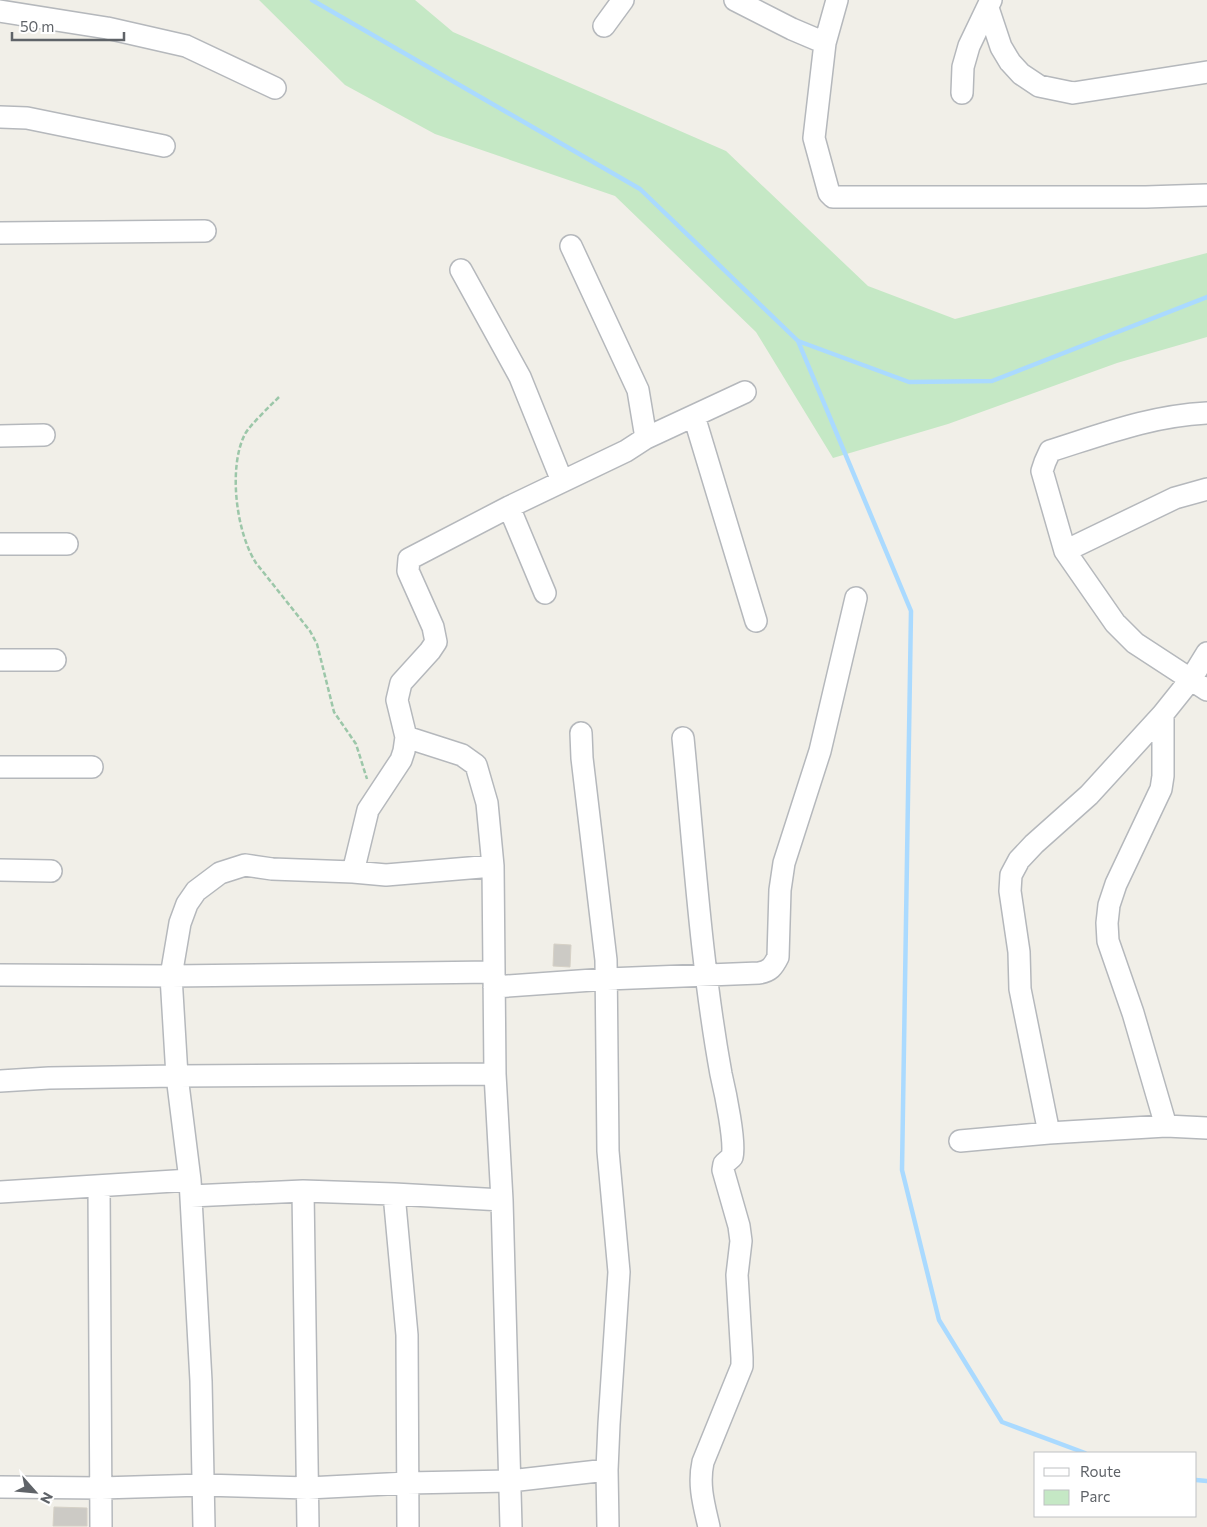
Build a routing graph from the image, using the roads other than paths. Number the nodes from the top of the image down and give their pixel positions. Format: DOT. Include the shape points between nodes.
graph roads {
  1 [pos="622,0"];
  2 [pos="735,0"];
  3 [pos="837,0"];
  4 [pos="990,4"];
  5 [pos="0,11"];
  6 [pos="604,26"];
  7 [pos="825,43"];
  8 [pos="1207,72"];
  9 [pos="275,88"];
  10 [pos="962,93"];
  11 [pos="0,117"];
  12 [pos="164,146"];
  13 [pos="1207,195"];
  14 [pos="205,231"];
  15 [pos="0,233"];
  16 [pos="571,246"];
  17 [pos="461,270"];
  18 [pos="744,392"];
  19 [pos="1207,413"];
  20 [pos="694,416"];
  21 [pos="0,436"];
  22 [pos="44,436"];
  23 [pos="646,438"];
  24 [pos="562,481"];
  25 [pos="1207,489"];
  26 [pos="508,507"];
  27 [pos="0,544"];
  28 [pos="67,544"];
  29 [pos="1065,551"];
  30 [pos="545,593"];
  31 [pos="856,598"];
  32 [pos="756,621"];
  33 [pos="1207,653"];
  34 [pos="0,660"];
  35 [pos="55,660"];
  36 [pos="1199,685"];
  37 [pos="1163,714"];
  38 [pos="581,733"];
  39 [pos="406,737"];
  40 [pos="683,738"];
  41 [pos="0,767"];
  42 [pos="92,767"];
  43 [pos="493,866"];
  44 [pos="0,870"];
  45 [pos="51,871"];
  46 [pos="353,872"];
  47 [pos="706,974"];
  48 [pos="0,975"];
  49 [pos="171,976"];
  50 [pos="494,979"];
  51 [pos="606,979"];
  52 [pos="495,1074"];
  53 [pos="177,1076"];
  54 [pos="0,1081"];
  55 [pos="1166,1126"];
  56 [pos="1207,1128"];
  57 [pos="1049,1133"];
  58 [pos="960,1142"];
  59 [pos="99,1186"];
  60 [pos="190,1188"];
  61 [pos="303,1191"];
  62 [pos="0,1192"];
  63 [pos="394,1194"];
  64 [pos="502,1200"];
  65 [pos="607,1470"];
  66 [pos="510,1481"];
  67 [pos="407,1483"];
  68 [pos="203,1485"];
  69 [pos="0,1487"];
  70 [pos="101,1488"];
  71 [pos="308,1488"];
  72 [pos="101,1527"];
  73 [pos="204,1527"];
  74 [pos="308,1527"];
  75 [pos="408,1527"];
  76 [pos="511,1527"];
  77 [pos="608,1527"];
  78 [pos="709,1527"];
  1 -- 6 [label="street"];
  2 -- 7 [label="street"];
  3 -- 7 [label="street"];
  4 -- 8 [label="street" via="1001,48 1021,74 1039,86 1073,93"];
  4 -- 10 [label="street" via="962,67"];
  5 -- 9 [label="street" via="107,28 186,46"];
  7 -- 13 [label="street" via="814,138 829,193 833,197"];
  11 -- 12 [label="street" via="27,118"];
  14 -- 15 [label="street"];
  16 -- 23 [label="street" via="638,390"];
  17 -- 24 [label="street" via="520,377"];
  18 -- 20 [label="street"];
  19 -- 29 [label="street" via="1149,420 1050,451 1042,471"];
  20 -- 23 [label="street"];
  20 -- 32 [label="street"];
  21 -- 22 [label="street"];
  23 -- 24 [label="street"];
  24 -- 26 [label="street"];
  25 -- 29 [label="street" via="1175,498"];
  26 -- 30 [label="street"];
  26 -- 39 [label="street" via="408,560 408,572 433,627 436,642 401,683 397,700"];
  27 -- 28 [label="street"];
  29 -- 36 [label="street" via="1135,644"];
  31 -- 47 [label="street" via="820,751 784,863 778,957 768,971"];
  33 -- 36 [label="street"];
  34 -- 35 [label="street"];
  36 -- 37 [label="street"];
  37 -- 55 [label="street" via="1164,776 1161,789 1116,884 1107,923 1108,940 1134,1013"];
  37 -- 57 [label="street" via="1089,795 1034,844 1019,860 1011,875 1020,990"];
  38 -- 51 [label="street"];
  39 -- 43 [label="street" via="462,755 476,765 487,803"];
  39 -- 46 [label="street" via="401,760 368,810"];
  40 -- 47 [label="street"];
  41 -- 42 [label="street"];
  43 -- 46 [label="street" via="386,875"];
  43 -- 50 [label="street"];
  44 -- 45 [label="street"];
  46 -- 49 [label="street" via="245,865 220,873 196,892 187,904 180,923"];
  47 -- 51 [label="street"];
  47 -- 78 [label="street" via="733,1149 732,1157 724,1164 723,1170 741,1241 737,1275 742,1358 742,1366 700,1475"];
  48 -- 49 [label="street"];
  49 -- 50 [label="street"];
  49 -- 53 [label="street"];
  50 -- 51 [label="street"];
  50 -- 52 [label="street"];
  51 -- 65 [label="street" via="608,1151 618,1272"];
  52 -- 53 [label="street"];
  52 -- 64 [label="street"];
  53 -- 54 [label="street"];
  53 -- 60 [label="street"];
  55 -- 56 [label="street"];
  55 -- 57 [label="street"];
  57 -- 58 [label="street"];
  59 -- 60 [label="street"];
  59 -- 62 [label="street"];
  59 -- 70 [label="street"];
  60 -- 61 [label="street"];
  60 -- 68 [label="street" via="201,1382"];
  61 -- 63 [label="street"];
  61 -- 71 [label="street"];
  63 -- 64 [label="street"];
  63 -- 67 [label="street" via="407,1335"];
  64 -- 66 [label="street"];
  65 -- 66 [label="street"];
  65 -- 77 [label="street"];
  66 -- 67 [label="street"];
  66 -- 76 [label="street"];
  67 -- 71 [label="street"];
  67 -- 75 [label="street"];
  68 -- 70 [label="street"];
  68 -- 71 [label="street"];
  68 -- 73 [label="street"];
  69 -- 70 [label="street"];
  70 -- 72 [label="street"];
  71 -- 74 [label="street"];
}
